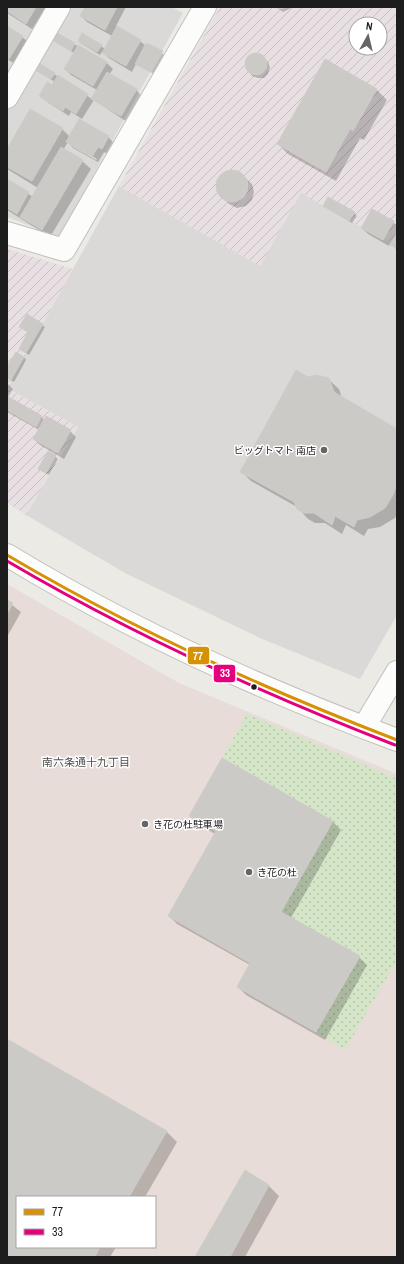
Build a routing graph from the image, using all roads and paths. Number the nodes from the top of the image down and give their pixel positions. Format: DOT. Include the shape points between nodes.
graph roads {
  1 [pos="59,7"];
  2 [pos="204,7"];
  3 [pos="7,97"];
  4 [pos="7,234"];
  5 [pos="7,555"];
  6 [pos="397,672"];
  7 [pos="364,728"];
  8 [pos="397,740"];
  1 -- 3 [label="street"];
  2 -- 4 [label="street" via="64,250"];
  5 -- 7 [label="street" via="103,610 219,666"];
  6 -- 7 [label="street"];
  7 -- 8 [label="street"];
}
